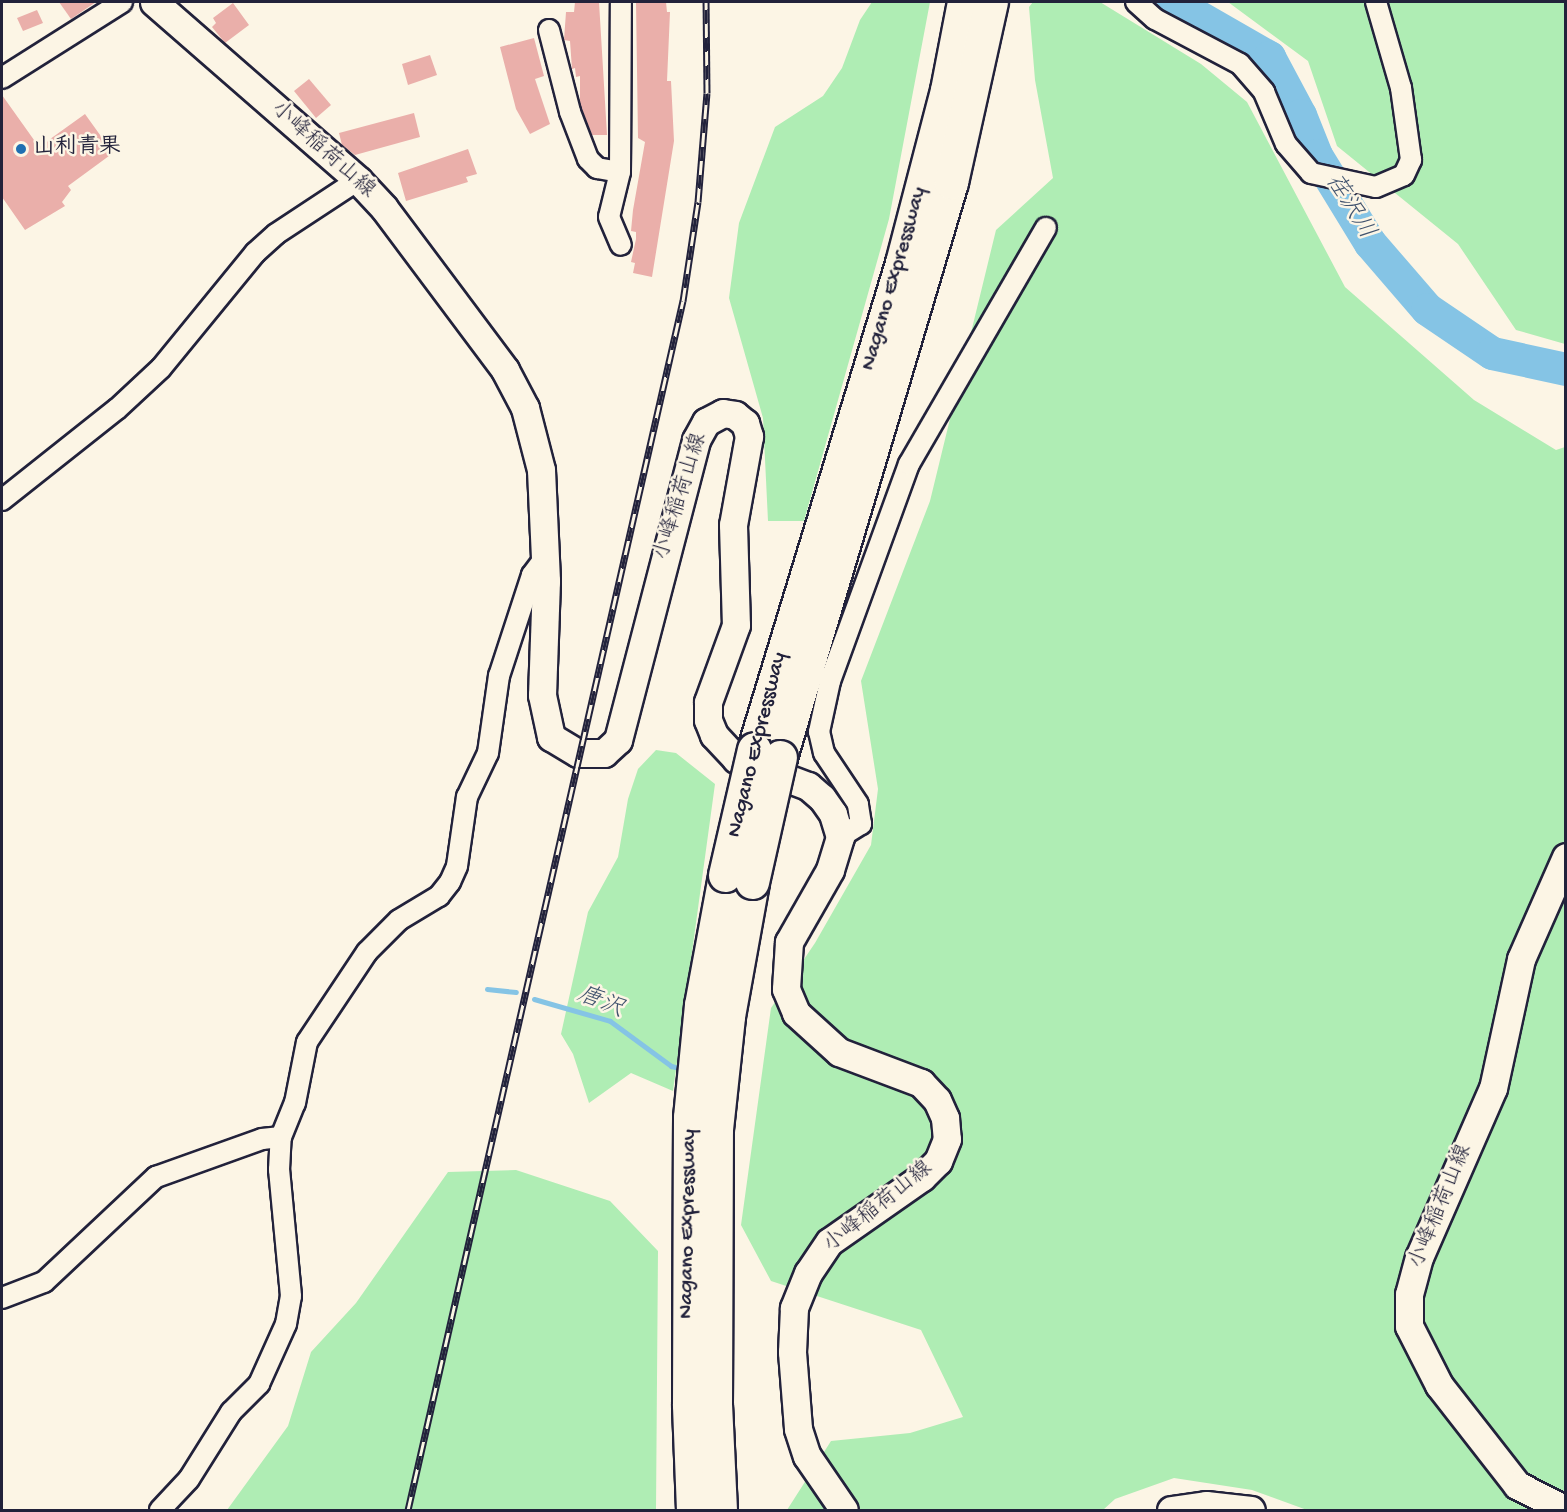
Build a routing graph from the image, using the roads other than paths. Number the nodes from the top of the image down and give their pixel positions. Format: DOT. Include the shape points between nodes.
graph roads {
  1 [pos="122,2"];
  2 [pos="154,2"];
  3 [pos="621,2"];
  4 [pos="1136,2"];
  5 [pos="1376,2"];
  6 [pos="977,5"];
  7 [pos="549,30"];
  8 [pos="2,78"];
  9 [pos="620,172"];
  10 [pos="358,180"];
  11 [pos="1046,228"];
  12 [pos="621,245"];
  13 [pos="2,500"];
  14 [pos="544,559"];
  15 [pos="840,837"];
  16 [pos="1566,857"];
  17 [pos="281,1137"];
  18 [pos="2,1298"];
  19 [pos="706,1504"];
  20 [pos="160,1510"];
  21 [pos="844,1510"];
  22 [pos="1171,1510"];
  23 [pos="1251,1510"];
  24 [pos="1566,1510"];
  1 -- 8 [label="street"];
  2 -- 10 [label="main road, 小峰稲荷山線"];
  3 -- 9 [label="street"];
  4 -- 5 [label="street" via="1164,25 1240,64 1264,92 1286,144 1311,172 1376,187 1404,176 1411,160 1401,88"];
  6 -- 19 [label="highway, Nagano Expressway, bridge" via="951,183 767,753 714,1011 703,1123 715,1405"];
  7 -- 9 [label="street" via="570,112 588,159 597,168"];
  9 -- 12 [label="street" via="609,217"];
  10 -- 13 [label="street" via="269,240 161,368 117,409"];
  10 -- 14 [label="main road, 小峰稲荷山線" via="489,344 525,408 542,470"];
  11 -- 15 [label="street" via="909,464 830,681 819,732 824,753 858,804 861,824"];
  14 -- 15 [label="main road, 小峰稲荷山線" via="542,695 551,737 578,753 604,753 618,740 696,440 706,422 723,413 735,415 745,423 749,436 733,525 736,625 708,702 708,720 714,735 736,759 808,786 822,798 833,814"];
  14 -- 17 [label="street" via="532,575 499,676 488,753 467,797 457,866 439,896 399,920 367,952 313,1028 295,1102"];
  15 -- 21 [label="main road, 小峰稲荷山線" via="830,870 789,942 786,989 796,1012 839,1052 921,1083 937,1100 945,1118 947,1139 938,1161 922,1177 829,1242 808,1273 794,1308 792,1352 798,1429 807,1456"];
  16 -- 24 [label="main road, 小峰稲荷山線" via="1521,959 1493,1088 1419,1257 1409,1305 1409,1326 1422,1359 1503,1470 1525,1490"];
  17 -- 18 [label="street" via="261,1139 156,1177 44,1282"];
  17 -- 20 [label="street" via="279,1170 291,1296 286,1324 259,1384 231,1412 189,1479"];
  22 -- 23 [label="main road" via="1206,1505"];
}
